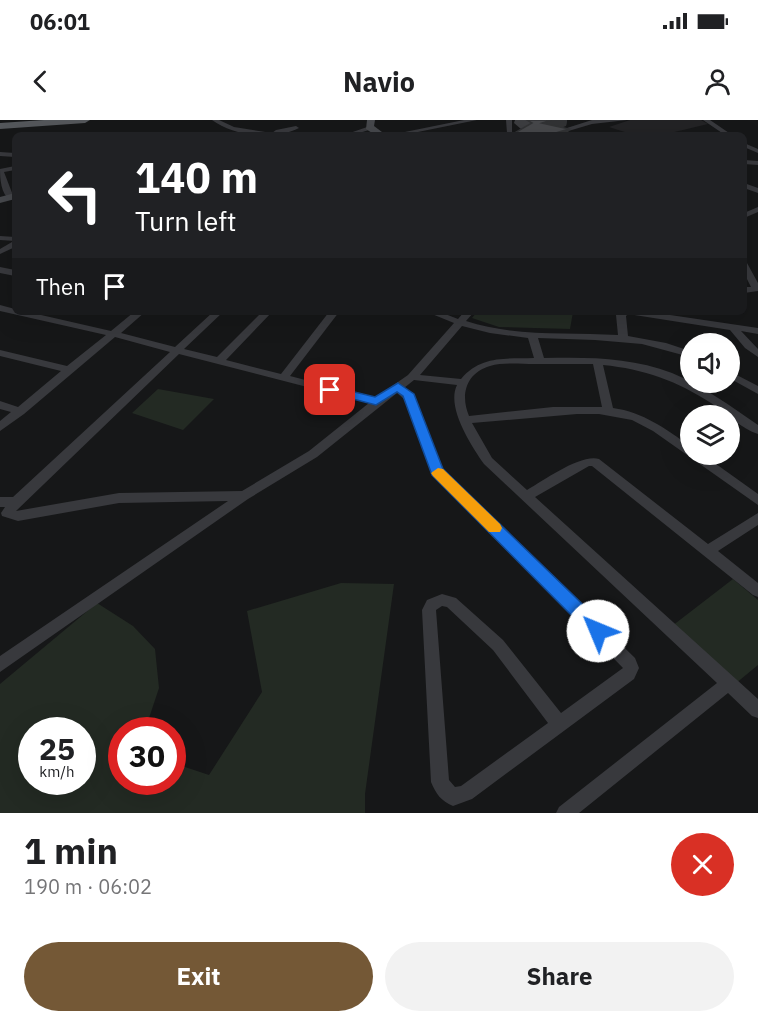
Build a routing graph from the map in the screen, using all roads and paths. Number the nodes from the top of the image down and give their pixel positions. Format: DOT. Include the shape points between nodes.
graph roads {
  1 [pos="85,120"];
  2 [pos="215,120"];
  3 [pos="474,120"];
  4 [pos="600,120"];
  5 [pos="624,120"];
  6 [pos="706,120"];
  7 [pos="370,124"];
  8 [pos="0,126"];
  9 [pos="296,128"];
  10 [pos="232,132"];
  11 [pos="277,132"];
  12 [pos="353,132"];
  13 [pos="409,132"];
  14 [pos="558,132"];
  15 [pos="724,132"];
  16 [pos="0,171"];
  17 [pos="8,198"];
  18 [pos="747,271"];
  19 [pos="747,290"];
  20 [pos="29,315"];
  21 [pos="136,315"];
  22 [pos="215,315"];
  23 [pos="264,315"];
  24 [pos="332,315"];
  25 [pos="440,315"];
  26 [pos="466,315"];
  27 [pos="621,315"];
  28 [pos="651,315"];
  29 [pos="460,322"];
  30 [pos="733,327"];
  31 [pos="758,331"];
  32 [pos="114,334"];
  33 [pos="532,334"];
  34 [pos="623,337"];
  35 [pos="177,350"];
  36 [pos="680,351"];
  37 [pos="0,353"];
  38 [pos="758,354"];
  39 [pos="219,361"];
  40 [pos="540,361"];
  41 [pos="598,363"];
  42 [pos="69,370"];
  43 [pos="284,377"];
  44 [pos="412,377"];
  45 [pos="740,380"];
  46 [pos="463,382"];
  47 [pos="398,387"];
  48 [pos="758,391"];
  49 [pos="376,402"];
  50 [pos="0,405"];
  51 [pos="20,411"];
  52 [pos="608,411"];
  53 [pos="467,420"];
  54 [pos="0,427"];
  55 [pos="758,430"];
  56 [pos="680,445"];
  57 [pos="709,465"];
  58 [pos="244,496"];
  59 [pos="526,496"];
  60 [pos="758,500"];
  61 [pos="0,502"];
  62 [pos="16,502"];
  63 [pos="758,518"];
  64 [pos="708,551"];
  65 [pos="757,589"];
  66 [pos="0,665"];
  67 [pos="729,683"];
  68 [pos="758,710"];
  69 [pos="559,723"];
  70 [pos="565,813"];
  1 -- 8 [label="main road"];
  2 -- 10 [label="street"];
  3 -- 13 [label="street"];
  4 -- 5 [label="street"];
  4 -- 14 [label="street"];
  6 -- 15 [label="street"];
  7 -- 12 [label="street"];
  9 -- 11 [label="street"];
  16 -- 17 [label="street"];
  18 -- 19 [label="street" via="756,287"];
  20 -- 32 [label="street"];
  21 -- 32 [label="street"];
  22 -- 35 [label="street"];
  23 -- 39 [label="street"];
  24 -- 43 [label="street"];
  25 -- 29 [label="street"];
  26 -- 29 [label="street"];
  27 -- 34 [label="street"];
  28 -- 30 [label="street"];
  29 -- 33 [label="street" via="499,333"];
  29 -- 44 [label="street"];
  30 -- 31 [label="street"];
  30 -- 38 [label="street"];
  32 -- 35 [label="street"];
  32 -- 42 [label="street"];
  33 -- 34 [label="street"];
  33 -- 40 [label="street"];
  34 -- 36 [label="street"];
  35 -- 39 [label="street"];
  35 -- 62 [label="street"];
  37 -- 42 [label="street"];
  39 -- 43 [label="street"];
  40 -- 41 [label="street"];
  40 -- 46 [label="street" via="485,363"];
  41 -- 52 [label="street"];
  41 -- 55 [label="street" via="631,365 668,375"];
  42 -- 51 [label="street"];
  43 -- 49 [label="street"];
  44 -- 46 [label="street"];
  44 -- 47 [label="street"];
  45 -- 48 [label="street"];
  46 -- 53 [label="street" via="458,397"];
  47 -- 49 [label="street"];
  47 -- 69 [label="street" via="410,398 437,471 630,663 628,674"];
  49 -- 58 [label="street" via="313,454"];
  50 -- 51 [label="street"];
  51 -- 54 [label="street"];
  52 -- 53 [label="street"];
  52 -- 56 [label="street" via="648,422"];
  53 -- 59 [label="street" via="482,454"];
  57 -- 60 [label="street"];
  58 -- 62 [label="street" via="119,498 18,516 7,513"];
  58 -- 66 [label="street"];
  59 -- 64 [label="street" via="587,462 595,462"];
  59 -- 67 [label="street"];
  61 -- 62 [label="street"];
  63 -- 64 [label="street"];
  64 -- 65 [label="street"];
  67 -- 68 [label="street"];
  67 -- 70 [label="street"];
  69 -- 69 [label="street" via="466,793 453,797 445,791 440,782 429,610 432,604 451,602 498,645"];
}
